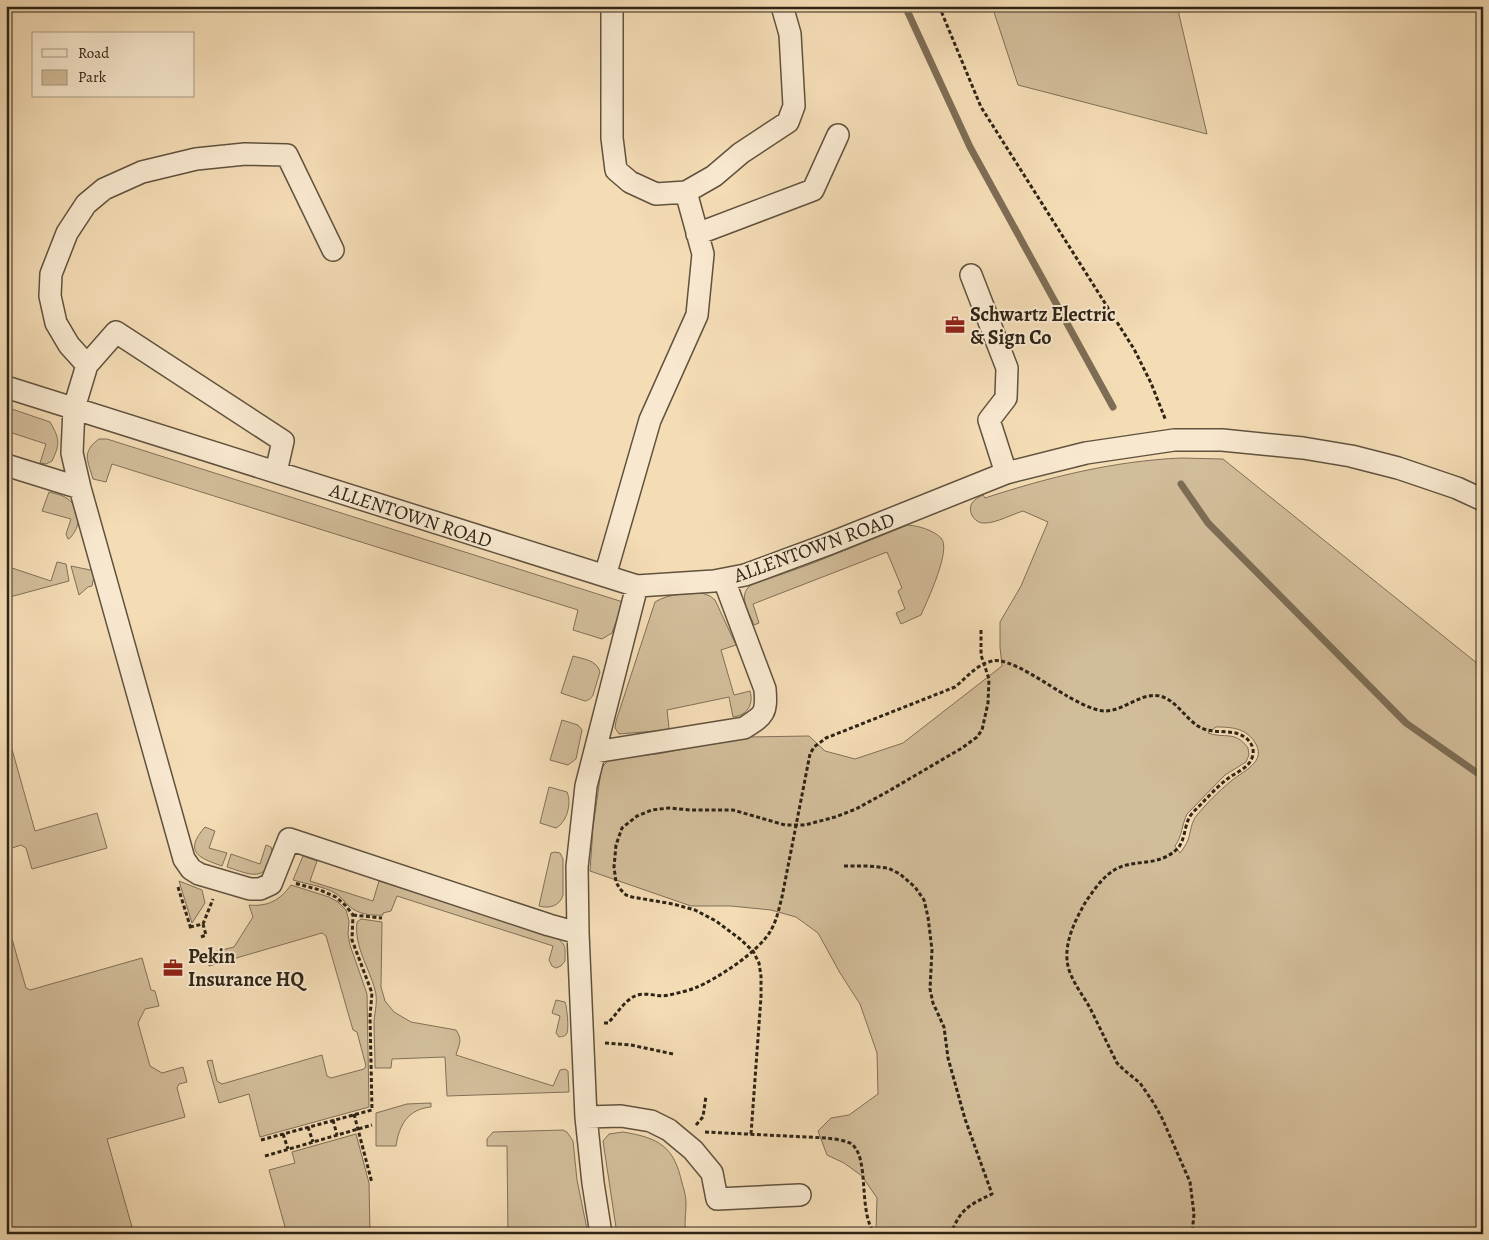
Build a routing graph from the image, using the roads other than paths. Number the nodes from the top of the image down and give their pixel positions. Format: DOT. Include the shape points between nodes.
graph roads {
  1 [pos="612,6"];
  2 [pos="782,6"];
  3 [pos="838,135"];
  4 [pos="686,192"];
  5 [pos="697,234"];
  6 [pos="333,250"];
  7 [pos="972,276"];
  8 [pos="86,366"];
  9 [pos="6,386"];
  10 [pos="74,408"];
  11 [pos="6,465"];
  12 [pos="276,472"];
  13 [pos="1006,473"];
  14 [pos="80,488"];
  15 [pos="1483,500"];
  16 [pos="605,576"];
  17 [pos="724,580"];
  18 [pos="637,586"];
  19 [pos="595,752"];
  20 [pos="578,933"];
  21 [pos="586,1117"];
  22 [pos="800,1195"];
  23 [pos="601,1234"];
  1 -- 4 [label="street" via="612,138 616,170 630,182 656,194"];
  2 -- 4 [label="street" via="790,34 794,106 788,122 741,153 714,176"];
  3 -- 5 [label="street" via="813,190"];
  4 -- 5 [label="street"];
  5 -- 16 [label="street" via="703,254 697,315 650,420"];
  6 -- 8 [label="street" via="287,155 245,154 196,159 142,172 104,189 86,204 68,233 51,274 50,296 56,323"];
  7 -- 13 [label="street" via="1007,368 1006,398 988,420"];
  8 -- 10 [label="street"];
  8 -- 12 [label="street" via="116,332 283,441"];
  9 -- 10 [label="street, ALLENTOWN ROAD"];
  10 -- 12 [label="street, ALLENTOWN ROAD"];
  10 -- 14 [label="street" via="72,453"];
  11 -- 14 [label="street"];
  12 -- 16 [label="street, ALLENTOWN ROAD"];
  13 -- 15 [label="street, ALLENTOWN ROAD" via="1086,453 1174,440 1222,440 1352,456 1398,468"];
  13 -- 17 [label="street, ALLENTOWN ROAD" via="826,545"];
  14 -- 20 [label="street" via="184,859 191,869 250,889 260,889 271,884 289,840"];
  16 -- 18 [label="street, ALLENTOWN ROAD"];
  17 -- 18 [label="street, ALLENTOWN ROAD"];
  17 -- 19 [label="street" via="765,689 766,705 760,718 744,728"];
  18 -- 19 [label="street"];
  19 -- 20 [label="street" via="586,786 578,858"];
  20 -- 21 [label="street"];
  21 -- 22 [label="street" via="621,1116 651,1121 669,1130 693,1150 712,1173 718,1199"];
  21 -- 23 [label="street" via="592,1184"];
}
